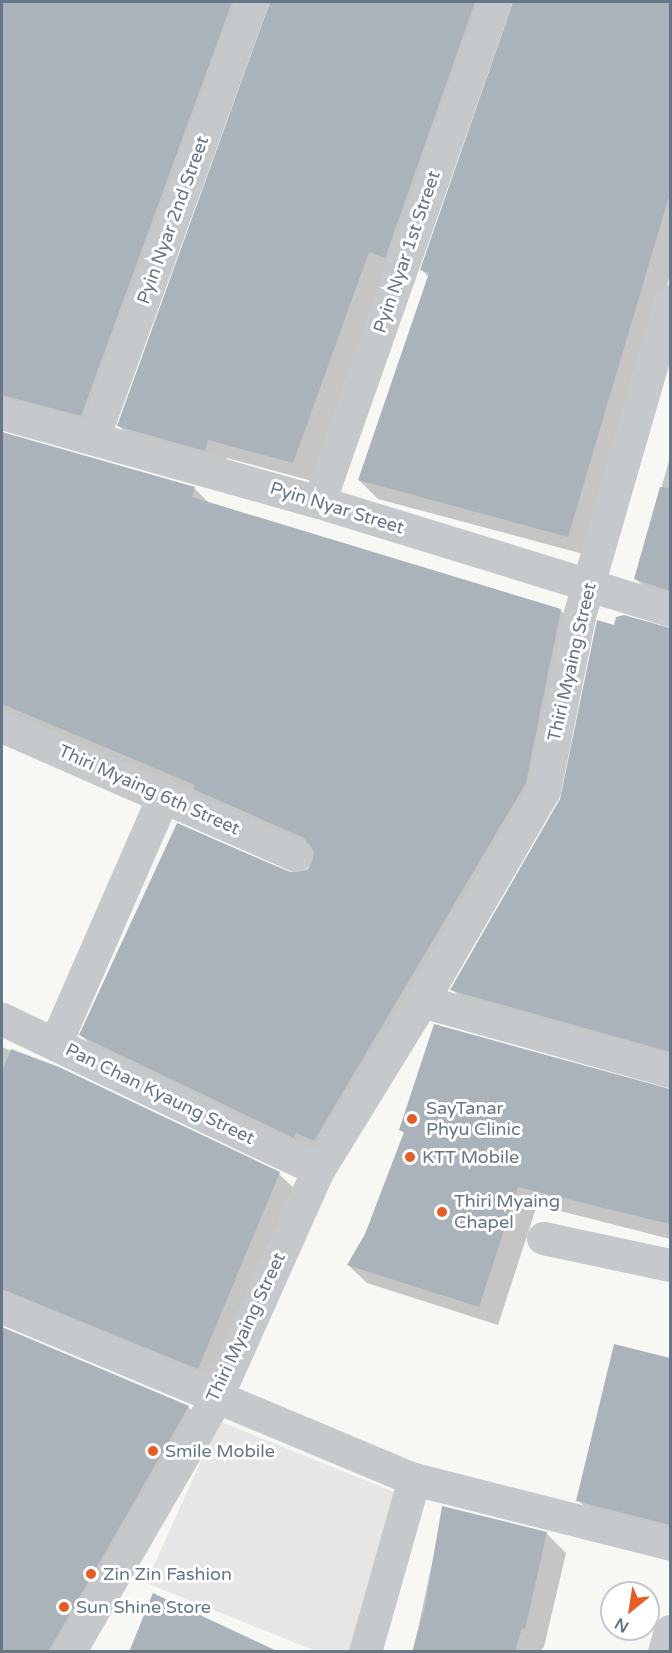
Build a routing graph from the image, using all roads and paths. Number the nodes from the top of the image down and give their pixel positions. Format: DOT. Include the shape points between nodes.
graph roads {
  1 [pos="252,2"];
  2 [pos="495,2"];
  3 [pos="670,301"];
  4 [pos="2,413"];
  5 [pos="93,438"];
  6 [pos="319,502"];
  7 [pos="588,587"];
  8 [pos="670,610"];
  9 [pos="2,726"];
  10 [pos="164,794"];
  11 [pos="296,855"];
  12 [pos="422,1001"];
  13 [pos="2,1019"];
  14 [pos="55,1044"];
  15 [pos="670,1071"];
  16 [pos="318,1170"];
  17 [pos="543,1238"];
  18 [pos="670,1265"];
  19 [pos="2,1307"];
  20 [pos="216,1398"];
  21 [pos="414,1479"];
  22 [pos="670,1544"];
  23 [pos="670,1631"];
  24 [pos="69,1652"];
  25 [pos="365,1652"];
  26 [pos="664,1652"];
  1 -- 5 [label="street, Pyin Nyar 2nd Street"];
  2 -- 6 [label="street, Pyin Nyar 1st Street"];
  3 -- 7 [label="street, Thiri Myaing Street"];
  4 -- 5 [label="street, Pyin Nyar Street"];
  5 -- 6 [label="street, Pyin Nyar Street"];
  6 -- 7 [label="street, Pyin Nyar Street"];
  7 -- 8 [label="street, Pyin Nyar Street"];
  7 -- 12 [label="street, Thiri Myaing Street" via="544,790"];
  9 -- 10 [label="street, Thiri Myaing 6th Street"];
  10 -- 11 [label="street, Thiri Myaing 6th Street"];
  10 -- 14 [label="street"];
  12 -- 15 [label="street"];
  12 -- 16 [label="street, Thiri Myaing Street"];
  13 -- 14 [label="street, Pan Chan Kyaung Street"];
  14 -- 16 [label="street, Pan Chan Kyaung Street"];
  16 -- 20 [label="street, Thiri Myaing Street"];
  17 -- 18 [label="street"];
  19 -- 20 [label="street"];
  20 -- 21 [label="street"];
  20 -- 24 [label="street, Thiri Myaing Street"];
  21 -- 22 [label="street"];
  21 -- 25 [label="street"];
  23 -- 26 [label="street"];
}
